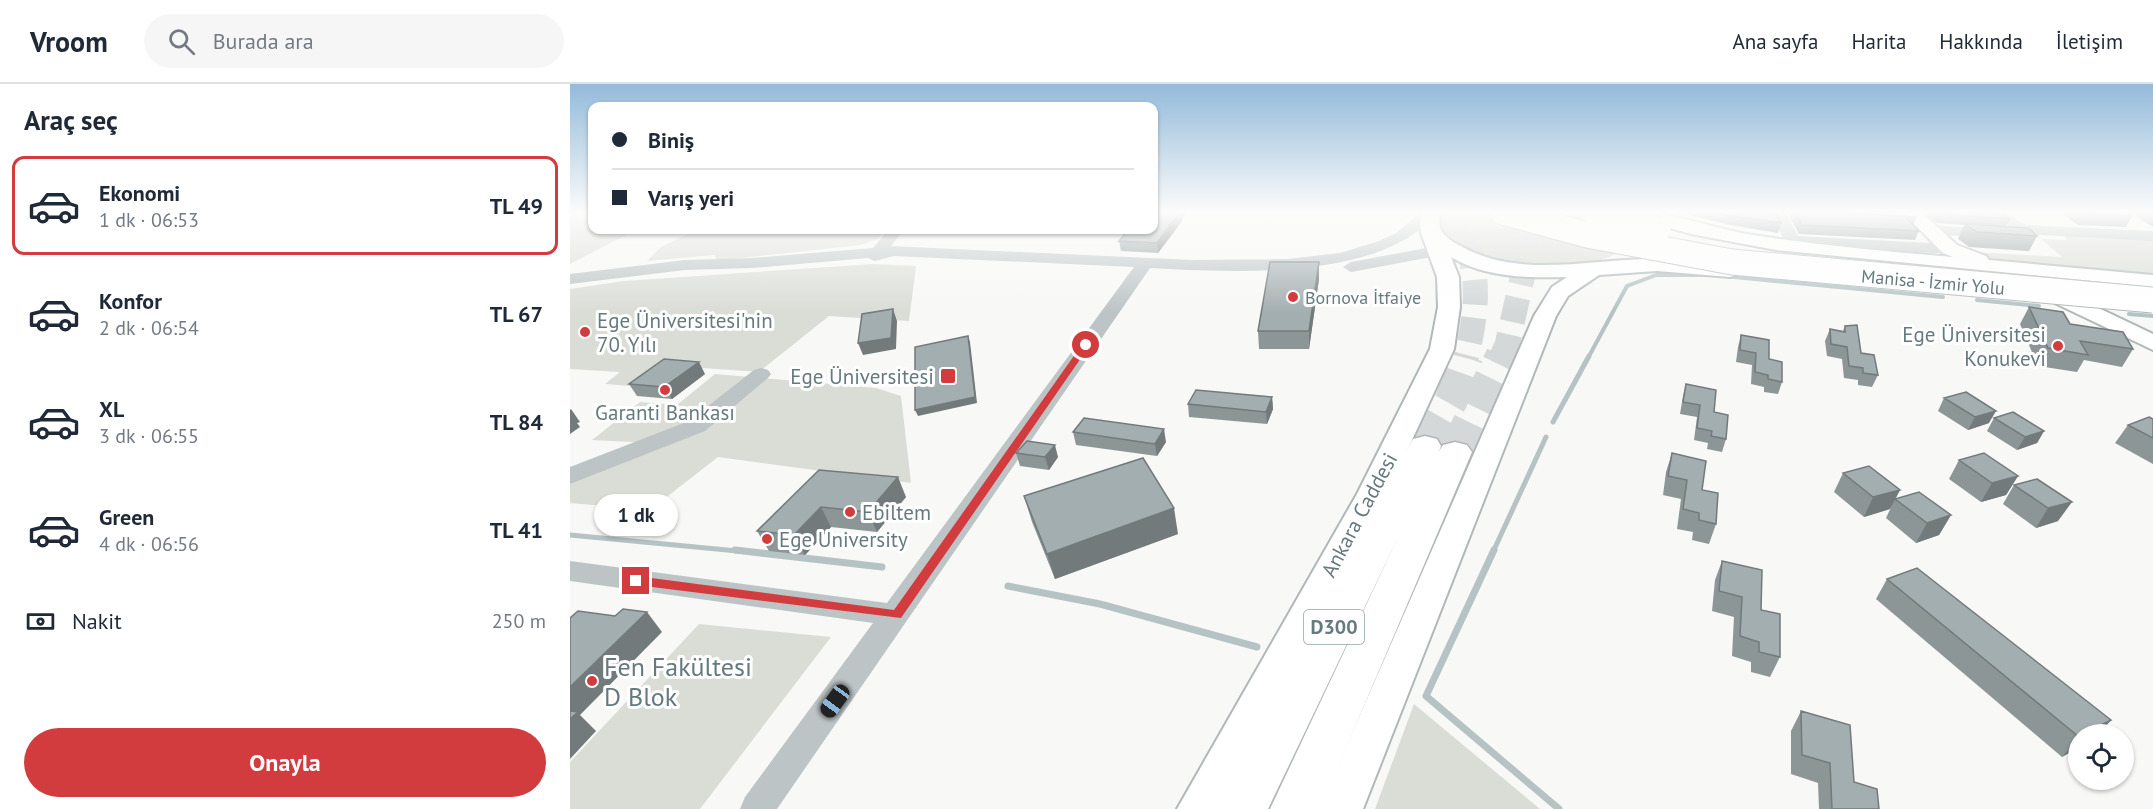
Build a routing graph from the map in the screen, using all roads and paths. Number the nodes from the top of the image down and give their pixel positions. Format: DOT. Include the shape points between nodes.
graph roads {
  1 [pos="884,246"];
  2 [pos="1375,246"];
  3 [pos="1428,246"];
  4 [pos="1438,246"];
  5 [pos="1459,246"];
  6 [pos="1638,246"];
  7 [pos="1645,246"];
  8 [pos="1744,246"];
  9 [pos="1801,246"];
  10 [pos="1849,246"];
  11 [pos="1939,246"];
  12 [pos="878,254"];
  13 [pos="1949,256"];
  14 [pos="1141,267"];
  15 [pos="1996,267"];
  16 [pos="1593,269"];
  17 [pos="570,279"];
  18 [pos="2153,281"];
  19 [pos="570,285"];
  20 [pos="2153,290"];
  21 [pos="2153,300"];
  22 [pos="2064,302"];
  23 [pos="2153,309"];
  24 [pos="2153,344"];
  25 [pos="2153,350"];
  26 [pos="761,374"];
  27 [pos="570,476"];
  28 [pos="570,571"];
  29 [pos="897,615"];
  30 [pos="757,809"];
  31 [pos="1199,809"];
  32 [pos="1242,809"];
  33 [pos="1295,809"];
  34 [pos="1341,809"];
  1 -- 12 [label="street"];
  2 -- 14 [label="street" via="1342,258 1288,264"];
  3 -- 14 [label="street" via="1426,253 1316,272 1224,275"];
  4 -- 31 [label="main road, Ankara Caddesi" via="1448,277 1449,307 1442,349 1372,494"];
  5 -- 16 [label="main road" via="1487,264 1518,270 1551,273"];
  6 -- 16 [label="main road" via="1627,257"];
  7 -- 21 [label="highway, Manisa - İzmir Yolu, bridge" via="1732,262"];
  8 -- 20 [label="highway, Manisa - İzmir Yolu, bridge" via="1816,259"];
  9 -- 13 [label="main road"];
  10 -- 13 [label="street"];
  11 -- 13 [label="main road"];
  12 -- 14 [label="street"];
  12 -- 17 [label="street" via="685,265"];
  12 -- 19 [label="street" via="758,268 661,272"];
  13 -- 15 [label="main road"];
  14 -- 29 [label="street"];
  15 -- 18 [label="main road"];
  15 -- 22 [label="main road"];
  16 -- 22 [label="main road" via="1683,266"];
  16 -- 34 [label="main road" via="1560,292 1545,316"];
  22 -- 23 [label="main road"];
  22 -- 24 [label="main road"];
  22 -- 25 [label="main road"];
  26 -- 27 [label="street" via="697,426"];
  28 -- 29 [label="street"];
  29 -- 30 [label="street"];
  32 -- 33 [label="highway, Ankara Caddesi / D300" via="1440,449"];
}
